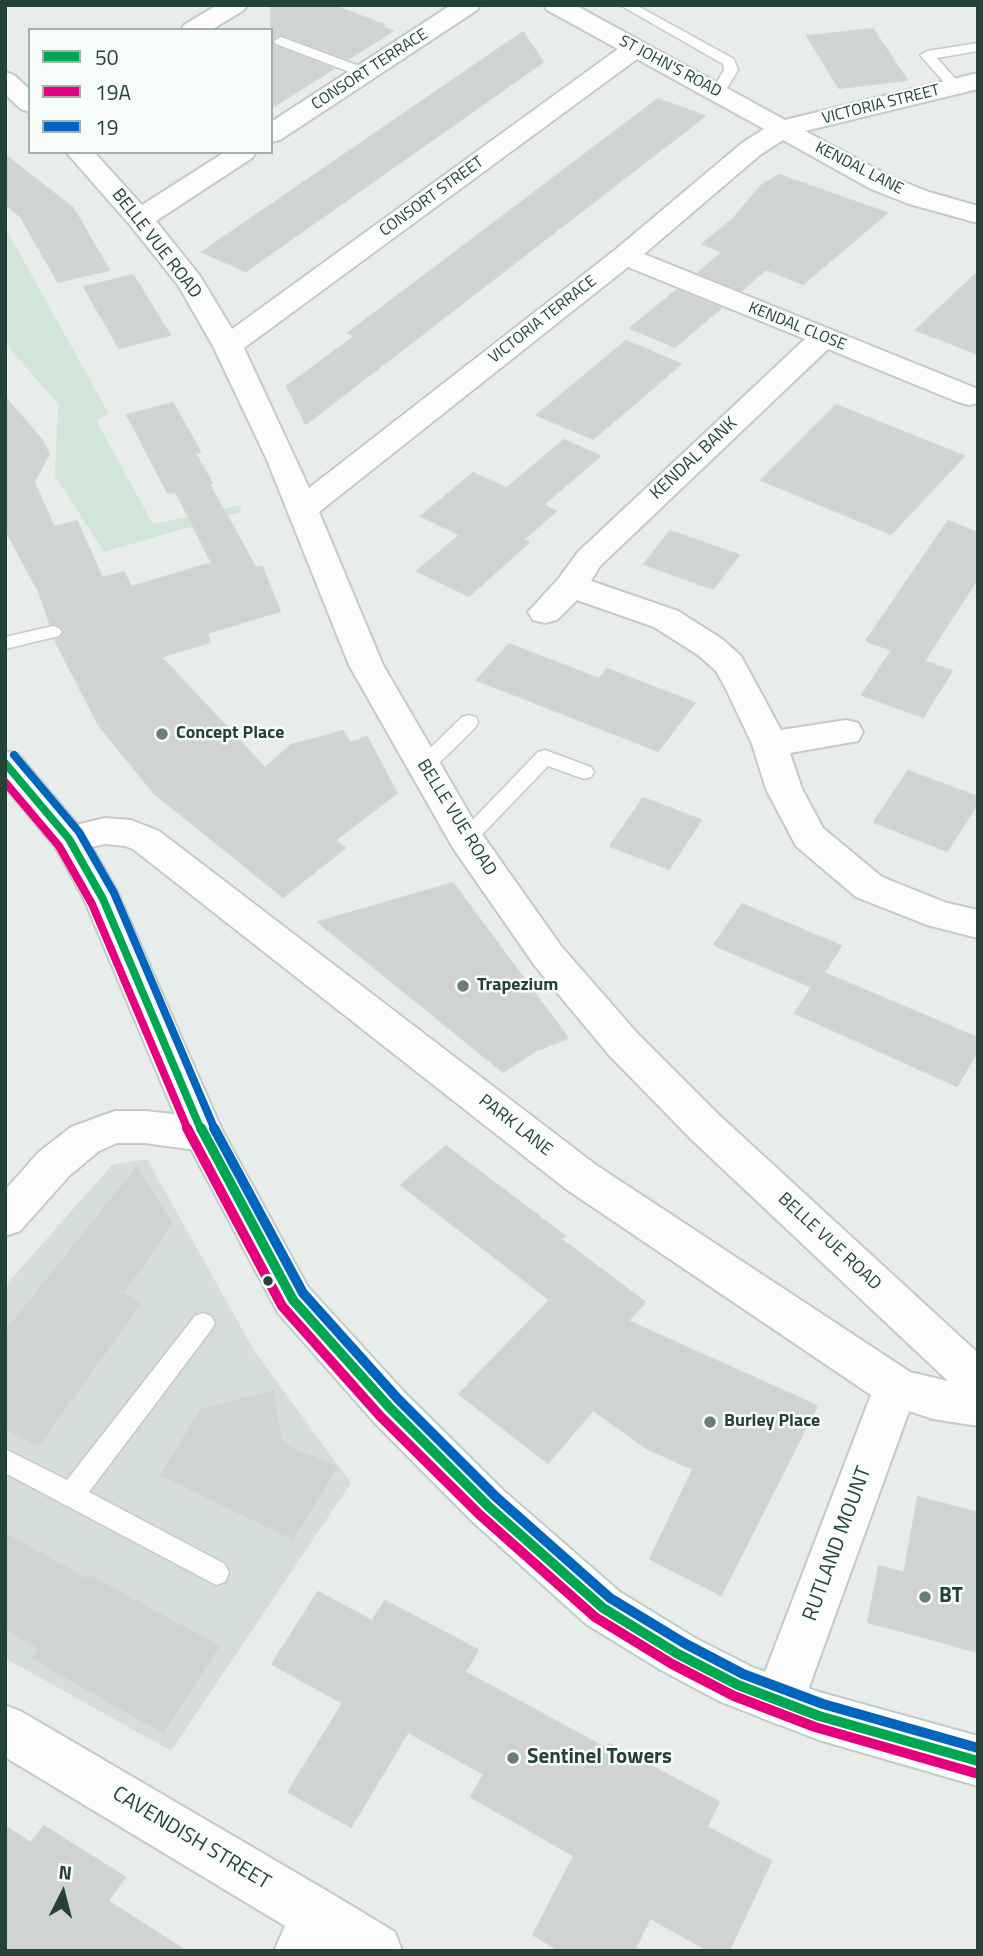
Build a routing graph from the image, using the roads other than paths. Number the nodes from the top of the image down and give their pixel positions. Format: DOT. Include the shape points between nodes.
graph roads {
  1 [pos="235,5"];
  2 [pos="468,5"];
  3 [pos="556,5"];
  4 [pos="626,5"];
  5 [pos="196,28"];
  6 [pos="281,41"];
  7 [pos="976,47"];
  8 [pos="635,49"];
  9 [pos="365,73"];
  10 [pos="5,80"];
  11 [pos="966,84"];
  12 [pos="717,93"];
  13 [pos="28,101"];
  14 [pos="784,128"];
  15 [pos="273,133"];
  16 [pos="81,154"];
  17 [pos="240,154"];
  18 [pos="978,215"];
  19 [pos="140,219"];
  20 [pos="625,256"];
  21 [pos="823,338"];
  22 [pos="228,346"];
  23 [pos="969,396"];
  24 [pos="301,510"];
  25 [pos="571,586"];
  26 [pos="545,612"];
  27 [pos="53,632"];
  28 [pos="5,643"];
  29 [pos="469,722"];
  30 [pos="846,732"];
  31 [pos="771,744"];
  32 [pos="5,763"];
  33 [pos="423,767"];
  34 [pos="584,772"];
  35 [pos="69,839"];
  36 [pos="466,839"];
  37 [pos="978,924"];
  38 [pos="204,1134"];
  39 [pos="5,1219"];
  40 [pos="203,1323"];
  41 [pos="978,1381"];
  42 [pos="896,1387"];
  43 [pos="978,1406"];
  44 [pos="5,1460"];
  45 [pos="71,1495"];
  46 [pos="216,1573"];
  47 [pos="779,1701"];
  48 [pos="5,1729"];
  49 [pos="978,1761"];
  50 [pos="310,1933"];
  51 [pos="376,1951"];
  1 -- 5 [label="street"];
  2 -- 9 [label="street, CONSORT TERRACE"];
  3 -- 8 [label="street, ST JOHN'S ROAD"];
  4 -- 12 [label="lane" via="729,62 731,70"];
  6 -- 9 [label="lane"];
  7 -- 11 [label="lane" via="927,55"];
  8 -- 12 [label="street, ST JOHN'S ROAD"];
  8 -- 22 [label="street, CONSORT STREET"];
  9 -- 15 [label="street, CONSORT TERRACE"];
  10 -- 13 [label="street"];
  11 -- 14 [label="street, VICTORIA STREET"];
  12 -- 14 [label="street, ST JOHN'S ROAD"];
  14 -- 18 [label="street, KENDAL LANE" via="881,183"];
  14 -- 20 [label="street, VICTORIA TERRACE" via="751,149"];
  16 -- 19 [label="street, BELLE VUE ROAD"];
  17 -- 19 [label="street"];
  19 -- 22 [label="street, BELLE VUE ROAD" via="190,282"];
  20 -- 21 [label="street, KENDAL CLOSE"];
  20 -- 24 [label="street, VICTORIA TERRACE"];
  21 -- 23 [label="street, KENDAL CLOSE"];
  21 -- 25 [label="street, KENDAL BANK" via="589,559"];
  22 -- 24 [label="street, BELLE VUE ROAD"];
  24 -- 33 [label="street, BELLE VUE ROAD" via="366,665"];
  25 -- 26 [label="street, KENDAL BANK"];
  25 -- 31 [label="street" via="666,618 710,647 729,664"];
  27 -- 28 [label="lane"];
  29 -- 33 [label="lane"];
  30 -- 31 [label="street"];
  31 -- 37 [label="street" via="784,789 809,837 869,887 940,915"];
  32 -- 35 [label="street"];
  33 -- 36 [label="street, BELLE VUE ROAD"];
  34 -- 36 [label="lane" via="545,757"];
  35 -- 38 [label="street" via="103,899"];
  35 -- 42 [label="street, PARK LANE" via="105,831 131,833 146,840 581,1177"];
  36 -- 41 [label="street, BELLE VUE ROAD" via="548,956 623,1044 705,1127"];
  38 -- 39 [label="street" via="115,1128 85,1139 54,1164"];
  38 -- 47 [label="street" via="293,1300 488,1506 603,1608 678,1654"];
  40 -- 45 [label="lane"];
  42 -- 43 [label="street, PARK LANE"];
  42 -- 47 [label="street, RUTLAND MOUNT"];
  44 -- 45 [label="lane"];
  45 -- 46 [label="lane"];
  47 -- 49 [label="street"];
  48 -- 50 [label="street, CAVENDISH STREET"];
  50 -- 51 [label="street, CAVENDISH STREET"];
}
